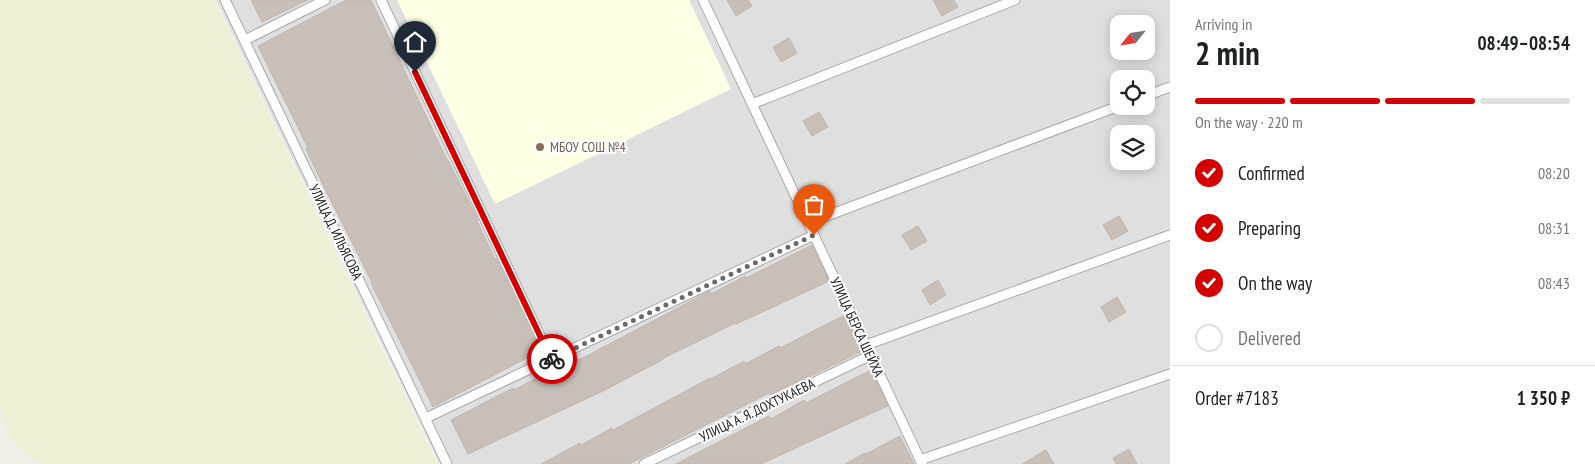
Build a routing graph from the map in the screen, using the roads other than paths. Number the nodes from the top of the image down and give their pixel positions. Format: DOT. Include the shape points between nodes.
graph roads {
  1 [pos="225,0"];
  2 [pos="326,0"];
  3 [pos="381,0"];
  4 [pos="703,0"];
  5 [pos="1015,0"];
  6 [pos="244,40"];
  7 [pos="1170,87"];
  8 [pos="1155,93"];
  9 [pos="752,104"];
  10 [pos="1110,109"];
  11 [pos="808,223"];
  12 [pos="814,235"];
  13 [pos="1170,235"];
  14 [pos="866,346"];
  15 [pos="871,356"];
  16 [pos="551,359"];
  17 [pos="1170,374"];
  18 [pos="426,418"];
  19 [pos="921,462"];
  20 [pos="448,464"];
  21 [pos="644,464"];
  1 -- 6 [label="street, УЛИЦА Д. ИЛЬЯСОВА"];
  2 -- 6 [label="street"];
  3 -- 16 [label="street"];
  4 -- 9 [label="street, УЛИЦА БЕРСА ШЕЙХА"];
  5 -- 9 [label="street"];
  6 -- 18 [label="street, УЛИЦА Д. ИЛЬЯСОВА"];
  7 -- 8 [label="street"];
  9 -- 11 [label="street, УЛИЦА БЕРСА ШЕЙХА"];
  10 -- 11 [label="street"];
  11 -- 12 [label="street, УЛИЦА БЕРСА ШЕЙХА"];
  12 -- 14 [label="street, УЛИЦА БЕРСА ШЕЙХА"];
  12 -- 16 [label="street"];
  13 -- 14 [label="street"];
  14 -- 15 [label="street, УЛИЦА БЕРСА ШЕЙХА"];
  15 -- 19 [label="street, УЛИЦА БЕРСА ШЕЙХА"];
  15 -- 21 [label="street, УЛИЦА А. Я. ДОХТУКАЕВА"];
  16 -- 18 [label="street"];
  17 -- 19 [label="street"];
  18 -- 20 [label="street, УЛИЦА Д. ИЛЬЯСОВА"];
}
